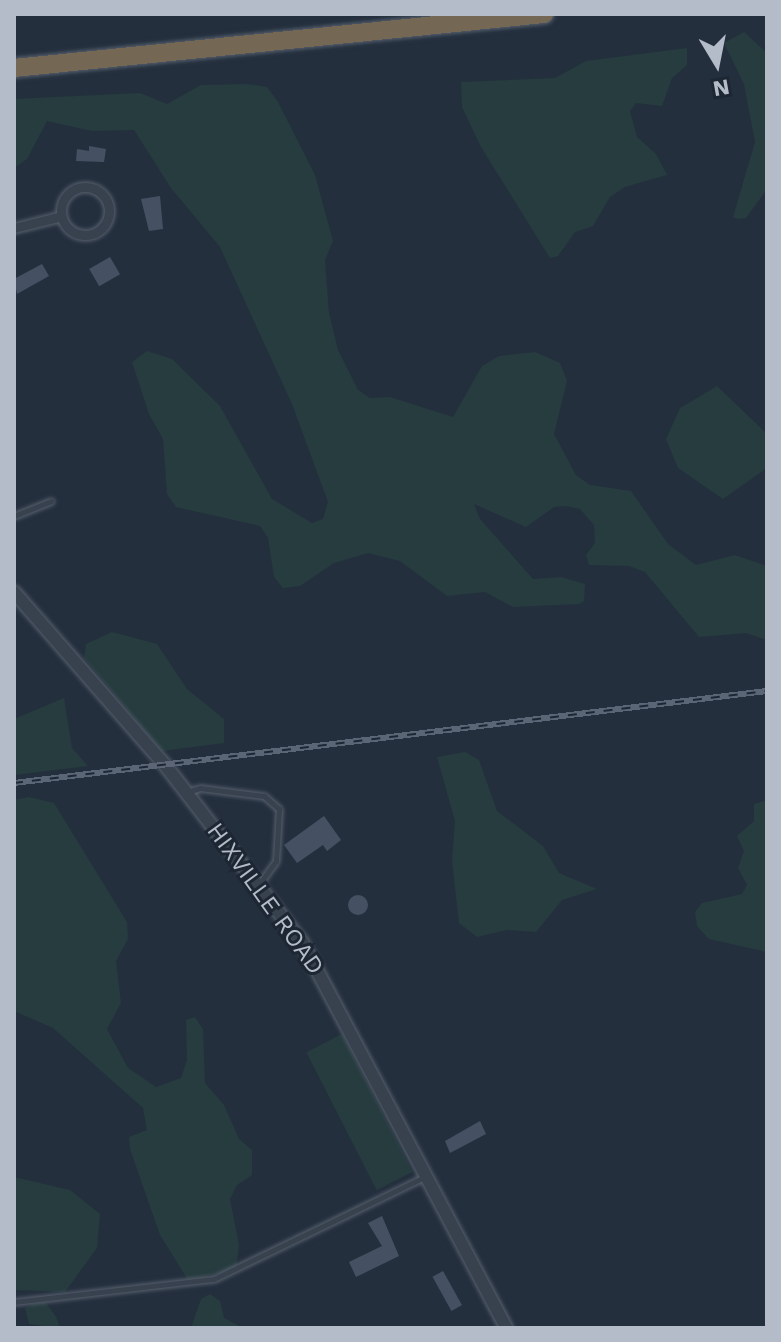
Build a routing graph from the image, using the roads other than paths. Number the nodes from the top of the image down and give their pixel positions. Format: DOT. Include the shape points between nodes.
graph roads {
  1 [pos="544,14"];
  2 [pos="14,68"];
  3 [pos="62,216"];
  4 [pos="14,228"];
  5 [pos="51,501"];
  6 [pos="14,516"];
  7 [pos="14,592"];
  8 [pos="187,793"];
  9 [pos="259,884"];
  10 [pos="429,1174"];
  11 [pos="14,1302"];
  12 [pos="506,1328"];
  1 -- 2 [label="highway"];
  3 -- 3 [label="street" via="72,231 90,234 105,224 108,206 98,191 80,188 65,198"];
  3 -- 4 [label="street"];
  5 -- 6 [label="lane"];
  7 -- 8 [label="street, HIXVILLE ROAD"];
  8 -- 9 [label="street, HIXVILLE ROAD"];
  8 -- 9 [label="lane" via="200,788 264,796 279,809 276,861"];
  9 -- 10 [label="street, HIXVILLE ROAD" via="312,958"];
  10 -- 11 [label="lane" via="214,1279"];
  10 -- 12 [label="street, HIXVILLE ROAD"];
}
